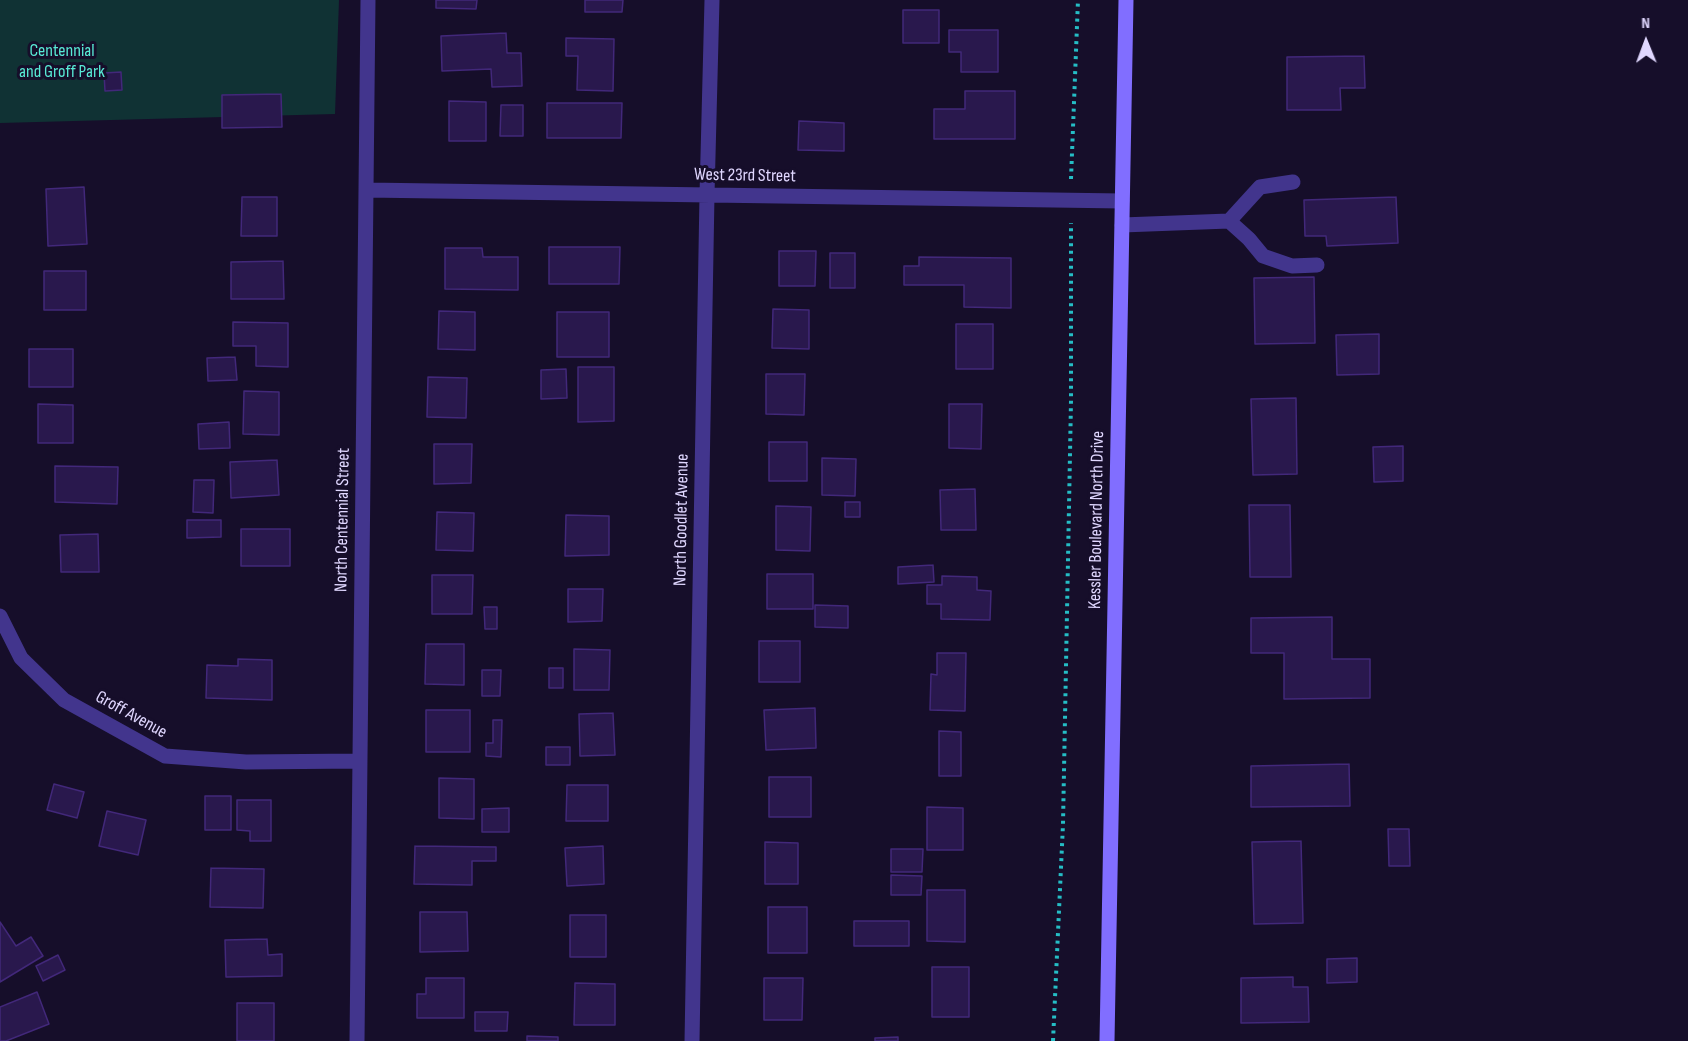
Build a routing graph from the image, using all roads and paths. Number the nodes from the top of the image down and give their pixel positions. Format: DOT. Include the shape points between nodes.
graph roads {
  1 [pos="368,0"];
  2 [pos="712,0"];
  3 [pos="1078,0"];
  4 [pos="1126,0"];
  5 [pos="1293,182"];
  6 [pos="367,190"];
  7 [pos="707,195"];
  8 [pos="1071,200"];
  9 [pos="1122,201"];
  10 [pos="1229,221"];
  11 [pos="1122,225"];
  12 [pos="1317,265"];
  13 [pos="0,616"];
  14 [pos="360,761"];
  15 [pos="357,1041"];
  16 [pos="692,1041"];
  17 [pos="1053,1041"];
  18 [pos="1107,1041"];
  1 -- 6 [label="street, North Centennial Street"];
  2 -- 7 [label="street, North Goodlet Avenue"];
  3 -- 8 [label="path"];
  4 -- 9 [label="main road, Kessler Boulevard North Drive"];
  5 -- 10 [label="street" via="1260,187"];
  6 -- 7 [label="street, West 23rd Street"];
  6 -- 14 [label="street, North Centennial Street"];
  7 -- 8 [label="street, West 23rd Street"];
  7 -- 16 [label="street, North Goodlet Avenue"];
  8 -- 9 [label="street, West 23rd Street"];
  8 -- 17 [label="path" via="1064,824"];
  9 -- 11 [label="main road, Kessler Boulevard North Drive"];
  10 -- 11 [label="street"];
  10 -- 12 [label="street" via="1263,256 1292,266"];
  11 -- 18 [label="main road, Kessler Boulevard North Drive"];
  13 -- 14 [label="street, Groff Avenue" via="21,658 64,700 165,756 246,762"];
  14 -- 15 [label="street, North Centennial Street"];
}
